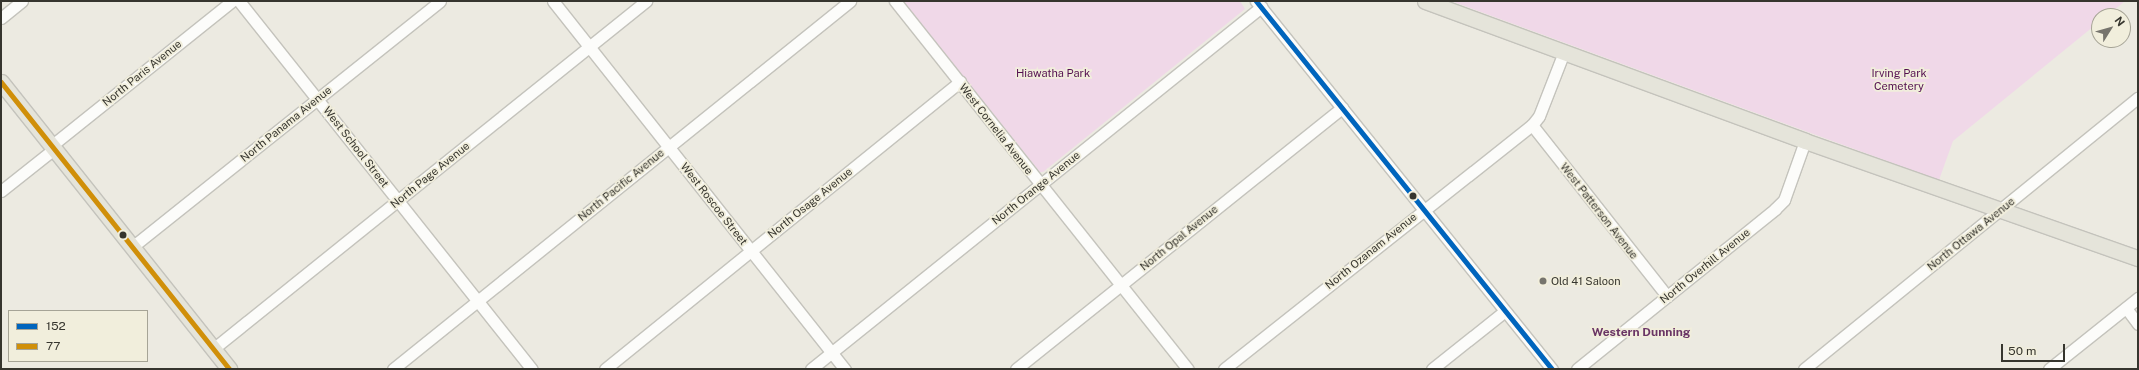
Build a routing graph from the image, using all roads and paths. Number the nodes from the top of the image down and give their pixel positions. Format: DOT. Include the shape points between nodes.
graph roads {
  1 [pos="22,1"];
  2 [pos="232,1"];
  3 [pos="240,1"];
  4 [pos="440,1"];
  5 [pos="553,1"];
  6 [pos="646,1"];
  7 [pos="850,1"];
  8 [pos="895,1"];
  9 [pos="1425,1"];
  10 [pos="1258,4"];
  11 [pos="1,18"];
  12 [pos="589,47"];
  13 [pos="1564,52"];
  14 [pos="1,82"];
  15 [pos="960,82"];
  16 [pos="2138,98"];
  17 [pos="317,99"];
  18 [pos="1342,108"];
  19 [pos="1532,125"];
  20 [pos="1805,141"];
  21 [pos="53,147"];
  22 [pos="669,147"];
  23 [pos="1041,184"];
  24 [pos="1,191"];
  25 [pos="398,201"];
  26 [pos="1423,209"];
  27 [pos="2000,211"];
  28 [pos="132,247"];
  29 [pos="751,250"];
  30 [pos="2138,258"];
  31 [pos="1121,285"];
  32 [pos="1667,296"];
  33 [pos="2138,298"];
  34 [pos="478,301"];
  35 [pos="2126,308"];
  36 [pos="1505,311"];
  37 [pos="2138,324"];
  38 [pos="213,350"];
  39 [pos="832,352"];
  40 [pos="229,369"];
  41 [pos="393,369"];
  42 [pos="532,369"];
  43 [pos="605,369"];
  44 [pos="811,369"];
  45 [pos="845,369"];
  46 [pos="1016,369"];
  47 [pos="1188,369"];
  48 [pos="1224,369"];
  49 [pos="1432,369"];
  50 [pos="1552,369"];
  51 [pos="1577,369"];
  52 [pos="1804,369"];
  53 [pos="2049,369"];
  1 -- 11 [label="street"];
  2 -- 21 [label="street, North Paris Avenue"];
  3 -- 17 [label="street, West School Street"];
  4 -- 17 [label="street, North Panama Avenue"];
  5 -- 12 [label="street, West Roscoe Street"];
  6 -- 12 [label="street, North Page Avenue"];
  7 -- 22 [label="street, North Pacific Avenue"];
  8 -- 15 [label="street, West Cornelia Avenue"];
  9 -- 13 [label="main road"];
  10 -- 18 [label="street"];
  10 -- 23 [label="street, North Orange Avenue"];
  12 -- 22 [label="street, West Roscoe Street"];
  12 -- 25 [label="street, North Page Avenue"];
  13 -- 19 [label="street, North Ozanam Avenue" via="1539,116"];
  13 -- 20 [label="main road"];
  14 -- 21 [label="main road"];
  15 -- 23 [label="street, West Cornelia Avenue"];
  15 -- 29 [label="street, North Osage Avenue"];
  16 -- 27 [label="street, North Ottawa Avenue"];
  17 -- 25 [label="street, West School Street"];
  17 -- 28 [label="street, North Panama Avenue"];
  18 -- 26 [label="street"];
  18 -- 31 [label="street, North Opal Avenue"];
  19 -- 26 [label="street, North Ozanam Avenue"];
  19 -- 32 [label="street, West Patterson Avenue"];
  20 -- 27 [label="main road"];
  20 -- 32 [label="street, North Overhill Avenue" via="1784,200"];
  21 -- 24 [label="street, North Paris Avenue"];
  21 -- 28 [label="main road"];
  22 -- 29 [label="street, West Roscoe Street"];
  22 -- 34 [label="street, North Pacific Avenue"];
  23 -- 31 [label="street, West Cornelia Avenue"];
  23 -- 39 [label="street, North Orange Avenue"];
  25 -- 34 [label="street, West School Street"];
  25 -- 38 [label="street, North Page Avenue"];
  26 -- 36 [label="street"];
  26 -- 48 [label="street, North Ozanam Avenue"];
  27 -- 30 [label="main road"];
  27 -- 52 [label="street, North Ottawa Avenue"];
  28 -- 38 [label="main road"];
  29 -- 39 [label="street, West Roscoe Street"];
  29 -- 43 [label="street, North Osage Avenue"];
  31 -- 46 [label="street, North Opal Avenue"];
  31 -- 47 [label="street, West Cornelia Avenue"];
  32 -- 51 [label="street, North Overhill Avenue"];
  33 -- 35 [label="street"];
  34 -- 41 [label="street, North Pacific Avenue"];
  34 -- 42 [label="street, West School Street"];
  35 -- 37 [label="street"];
  35 -- 53 [label="street"];
  36 -- 49 [label="street"];
  36 -- 50 [label="street"];
  38 -- 40 [label="main road"];
  39 -- 44 [label="street, North Orange Avenue"];
  39 -- 45 [label="street, West Roscoe Street"];
}
